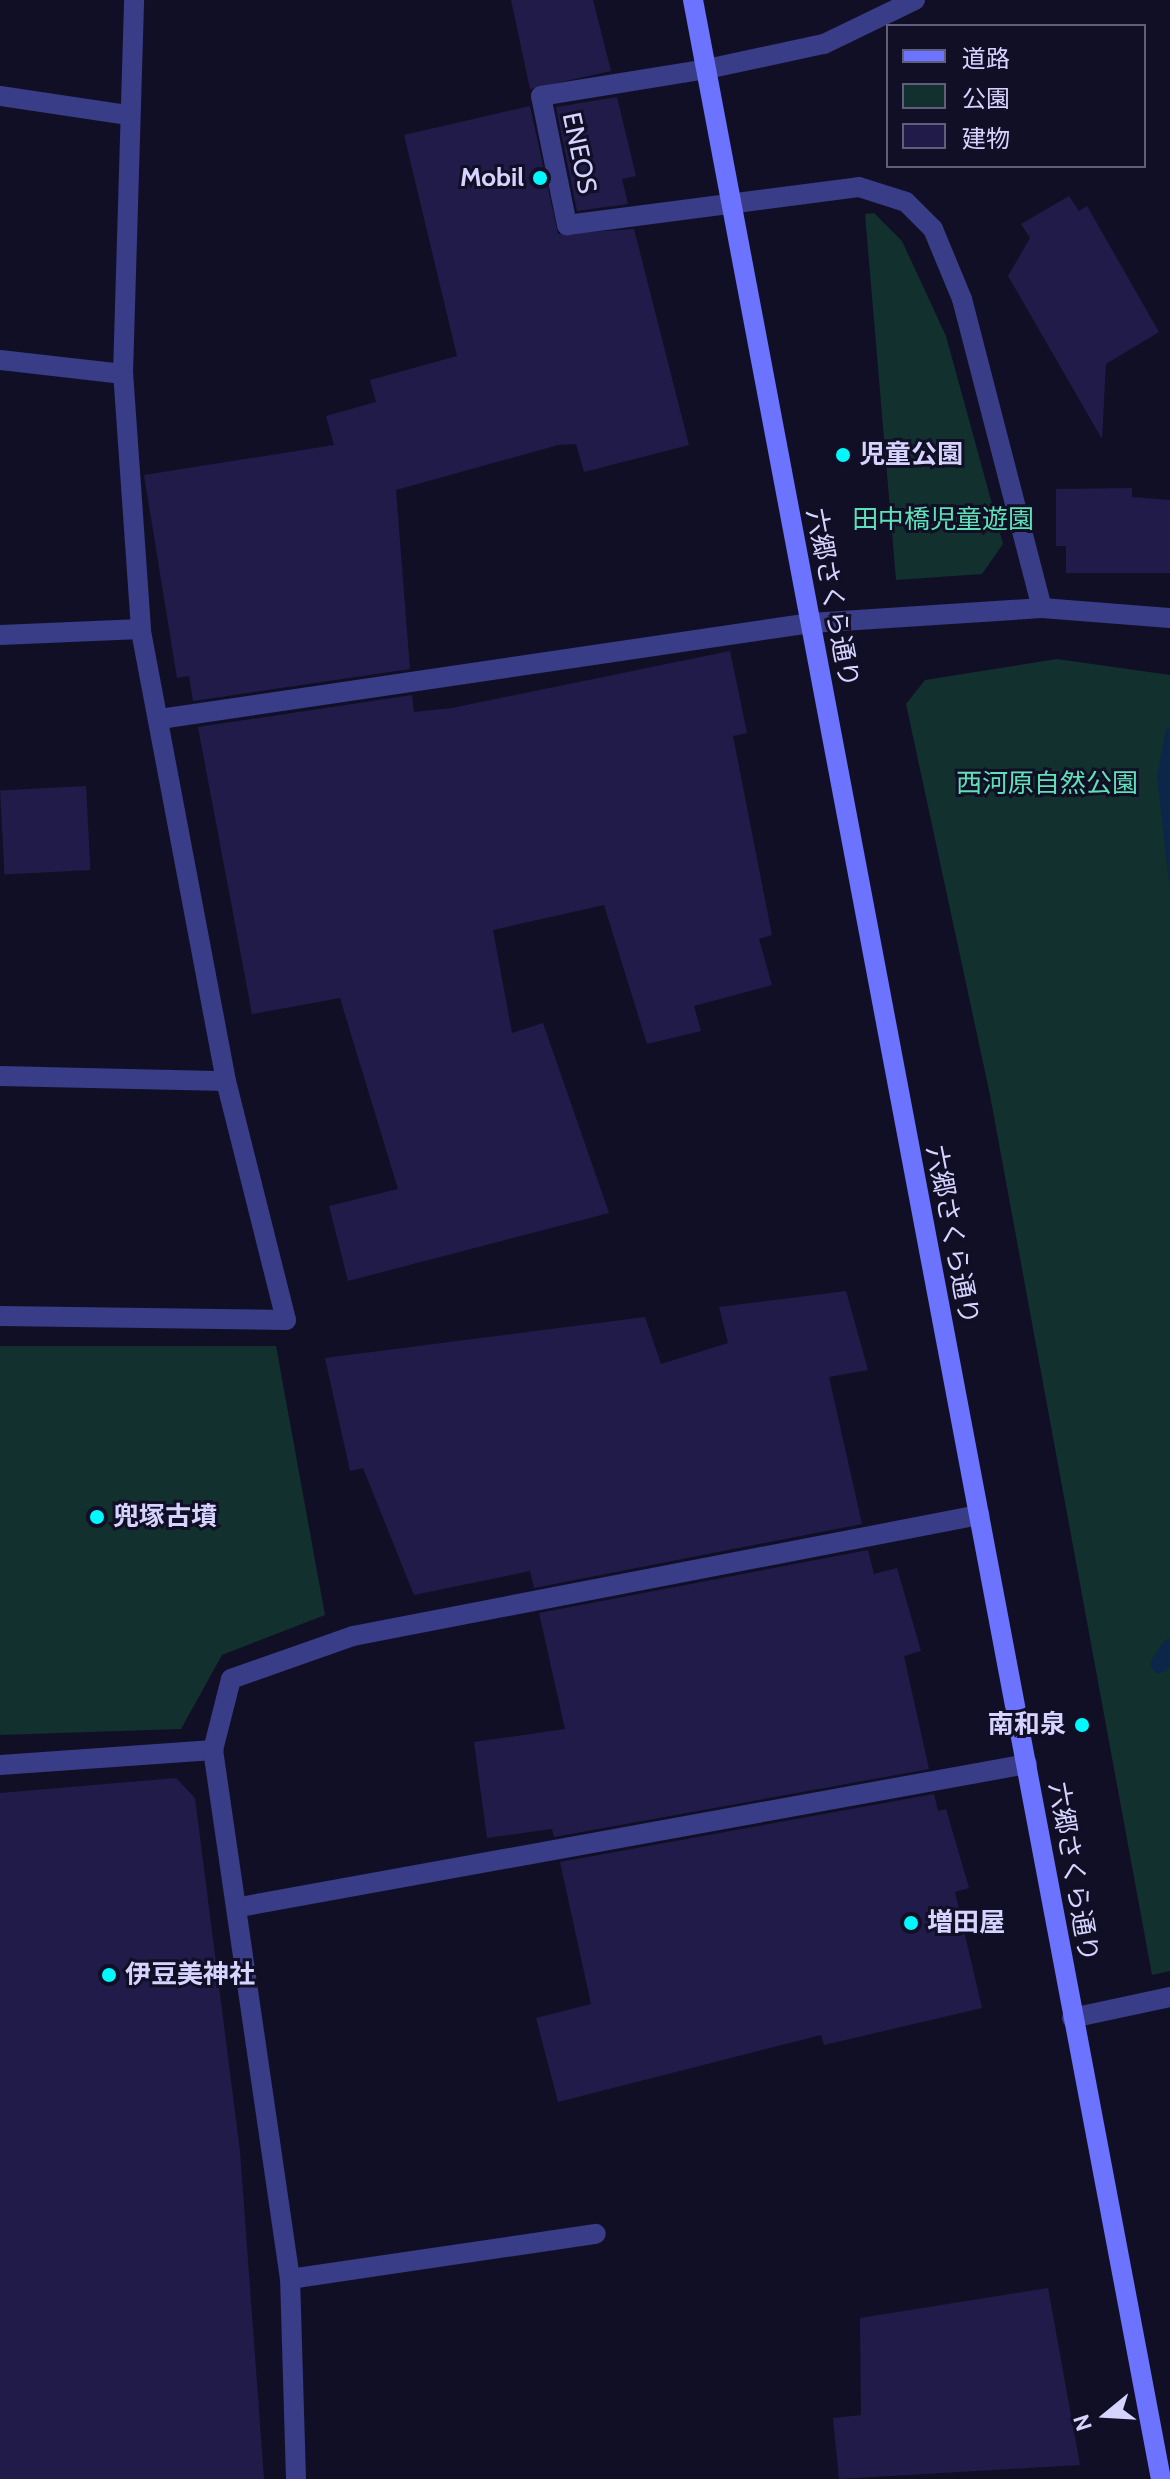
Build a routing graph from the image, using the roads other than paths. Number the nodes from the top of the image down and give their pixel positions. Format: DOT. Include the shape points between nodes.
graph roads {
  1 [pos="134,0"];
  2 [pos="693,0"];
  3 [pos="915,0"];
  4 [pos="707,69"];
  5 [pos="0,96"];
  6 [pos="127,115"];
  7 [pos="730,201"];
  8 [pos="0,360"];
  9 [pos="123,374"];
  10 [pos="1042,608"];
  11 [pos="1170,618"];
  12 [pos="811,623"];
  13 [pos="141,629"];
  14 [pos="0,635"];
  15 [pos="160,719"];
  16 [pos="0,1076"];
  17 [pos="226,1081"];
  18 [pos="0,1316"];
  19 [pos="979,1515"];
  20 [pos="213,1750"];
  21 [pos="1027,1764"];
  22 [pos="0,1765"];
  23 [pos="240,1907"];
  24 [pos="1170,1997"];
  25 [pos="1072,2018"];
  26 [pos="596,2234"];
  27 [pos="290,2279"];
  28 [pos="296,2479"];
  29 [pos="1161,2479"];
  1 -- 6 [label="street"];
  2 -- 4 [label="main road, 六郷さくら通り"];
  3 -- 4 [label="street" via="824,44"];
  4 -- 7 [label="main road, 六郷さくら通り"];
  4 -- 7 [label="street, ENEOS" via="541,96 567,225"];
  5 -- 6 [label="street"];
  6 -- 9 [label="street"];
  7 -- 10 [label="street" via="859,187 906,202 933,229 962,299"];
  7 -- 12 [label="main road, 六郷さくら通り"];
  8 -- 9 [label="street"];
  9 -- 13 [label="street"];
  10 -- 11 [label="street"];
  10 -- 12 [label="street"];
  12 -- 15 [label="street"];
  12 -- 19 [label="main road, 六郷さくら通り"];
  13 -- 14 [label="street"];
  13 -- 15 [label="street"];
  15 -- 17 [label="street"];
  16 -- 17 [label="street"];
  17 -- 18 [label="street" via="286,1320"];
  19 -- 20 [label="street" via="353,1636 231,1679"];
  19 -- 21 [label="main road, 六郷さくら通り"];
  20 -- 22 [label="street"];
  20 -- 23 [label="street"];
  21 -- 23 [label="street"];
  21 -- 25 [label="main road, 六郷さくら通り"];
  23 -- 27 [label="street"];
  24 -- 25 [label="street"];
  25 -- 29 [label="main road, 六郷さくら通り"];
  26 -- 27 [label="street"];
  27 -- 28 [label="street"];
}
